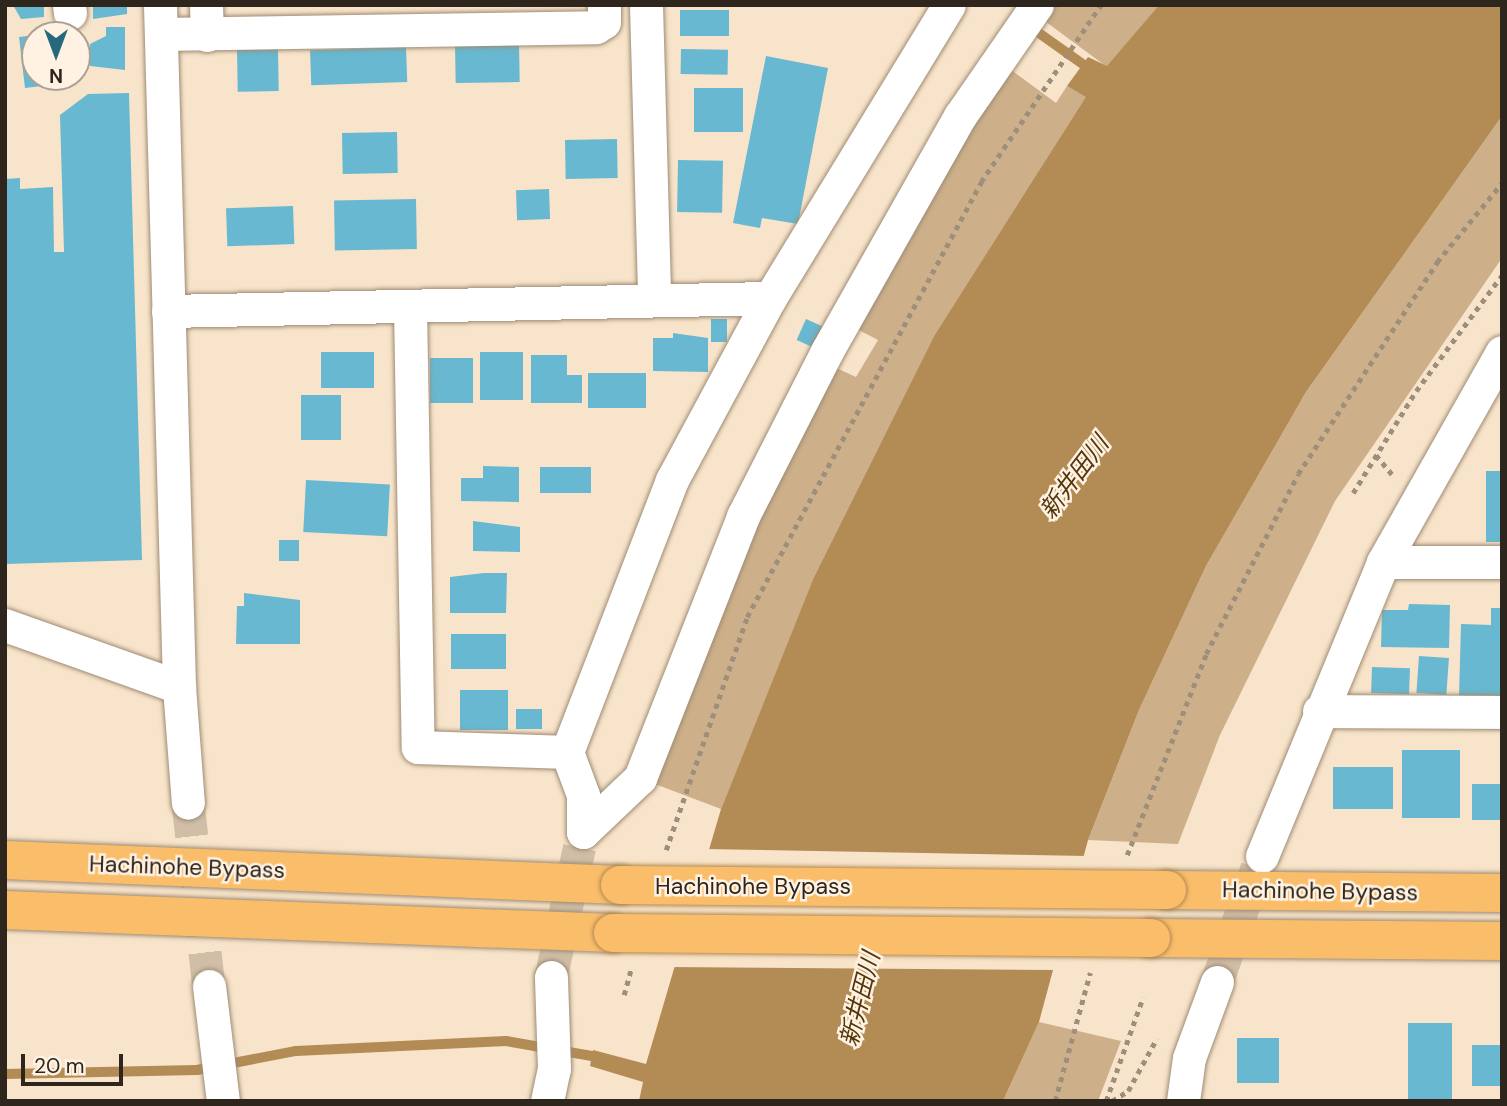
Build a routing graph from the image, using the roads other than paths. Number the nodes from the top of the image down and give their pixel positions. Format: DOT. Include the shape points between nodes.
graph roads {
  1 [pos="604,5"];
  2 [pos="646,5"];
  3 [pos="949,5"];
  4 [pos="1037,5"];
  5 [pos="160,20"];
  6 [pos="206,20"];
  7 [pos="770,298"];
  8 [pos="654,299"];
  9 [pos="410,307"];
  10 [pos="168,311"];
  11 [pos="1502,352"];
  12 [pos="1383,562"];
  13 [pos="1502,562"];
  14 [pos="5,625"];
  15 [pos="179,687"];
  16 [pos="1319,711"];
  17 [pos="1502,712"];
  18 [pos="567,752"];
  19 [pos="188,803"];
  20 [pos="1262,856"];
  21 [pos="5,860"];
  22 [pos="1502,893"];
  23 [pos="5,910"];
  24 [pos="1502,941"];
  25 [pos="551,977"];
  26 [pos="1217,982"];
  27 [pos="209,986"];
  28 [pos="223,1101"];
  29 [pos="547,1101"];
  30 [pos="1183,1101"];
  1 -- 6 [label="street" via="604,22 596,27"];
  2 -- 8 [label="street"];
  3 -- 7 [label="street"];
  4 -- 18 [label="street" via="960,116 827,351 743,516 640,778 583,832 583,795"];
  5 -- 6 [label="street"];
  5 -- 10 [label="street"];
  7 -- 8 [label="street"];
  7 -- 18 [label="street" via="672,480"];
  8 -- 9 [label="street"];
  9 -- 10 [label="street"];
  9 -- 18 [label="street" via="418,747"];
  10 -- 15 [label="street"];
  11 -- 12 [label="street"];
  12 -- 13 [label="street"];
  12 -- 16 [label="street"];
  14 -- 15 [label="street"];
  15 -- 19 [label="street"];
  16 -- 17 [label="street"];
  16 -- 20 [label="street"];
  21 -- 22 [label="highway, Hachinohe Bypass, bridge" via="620,885"];
  23 -- 24 [label="highway, Hachinohe Bypass, bridge" via="624,944 1151,938"];
  25 -- 29 [label="street" via="554,1069"];
  26 -- 30 [label="street" via="1189,1058"];
  27 -- 28 [label="street"];
}
